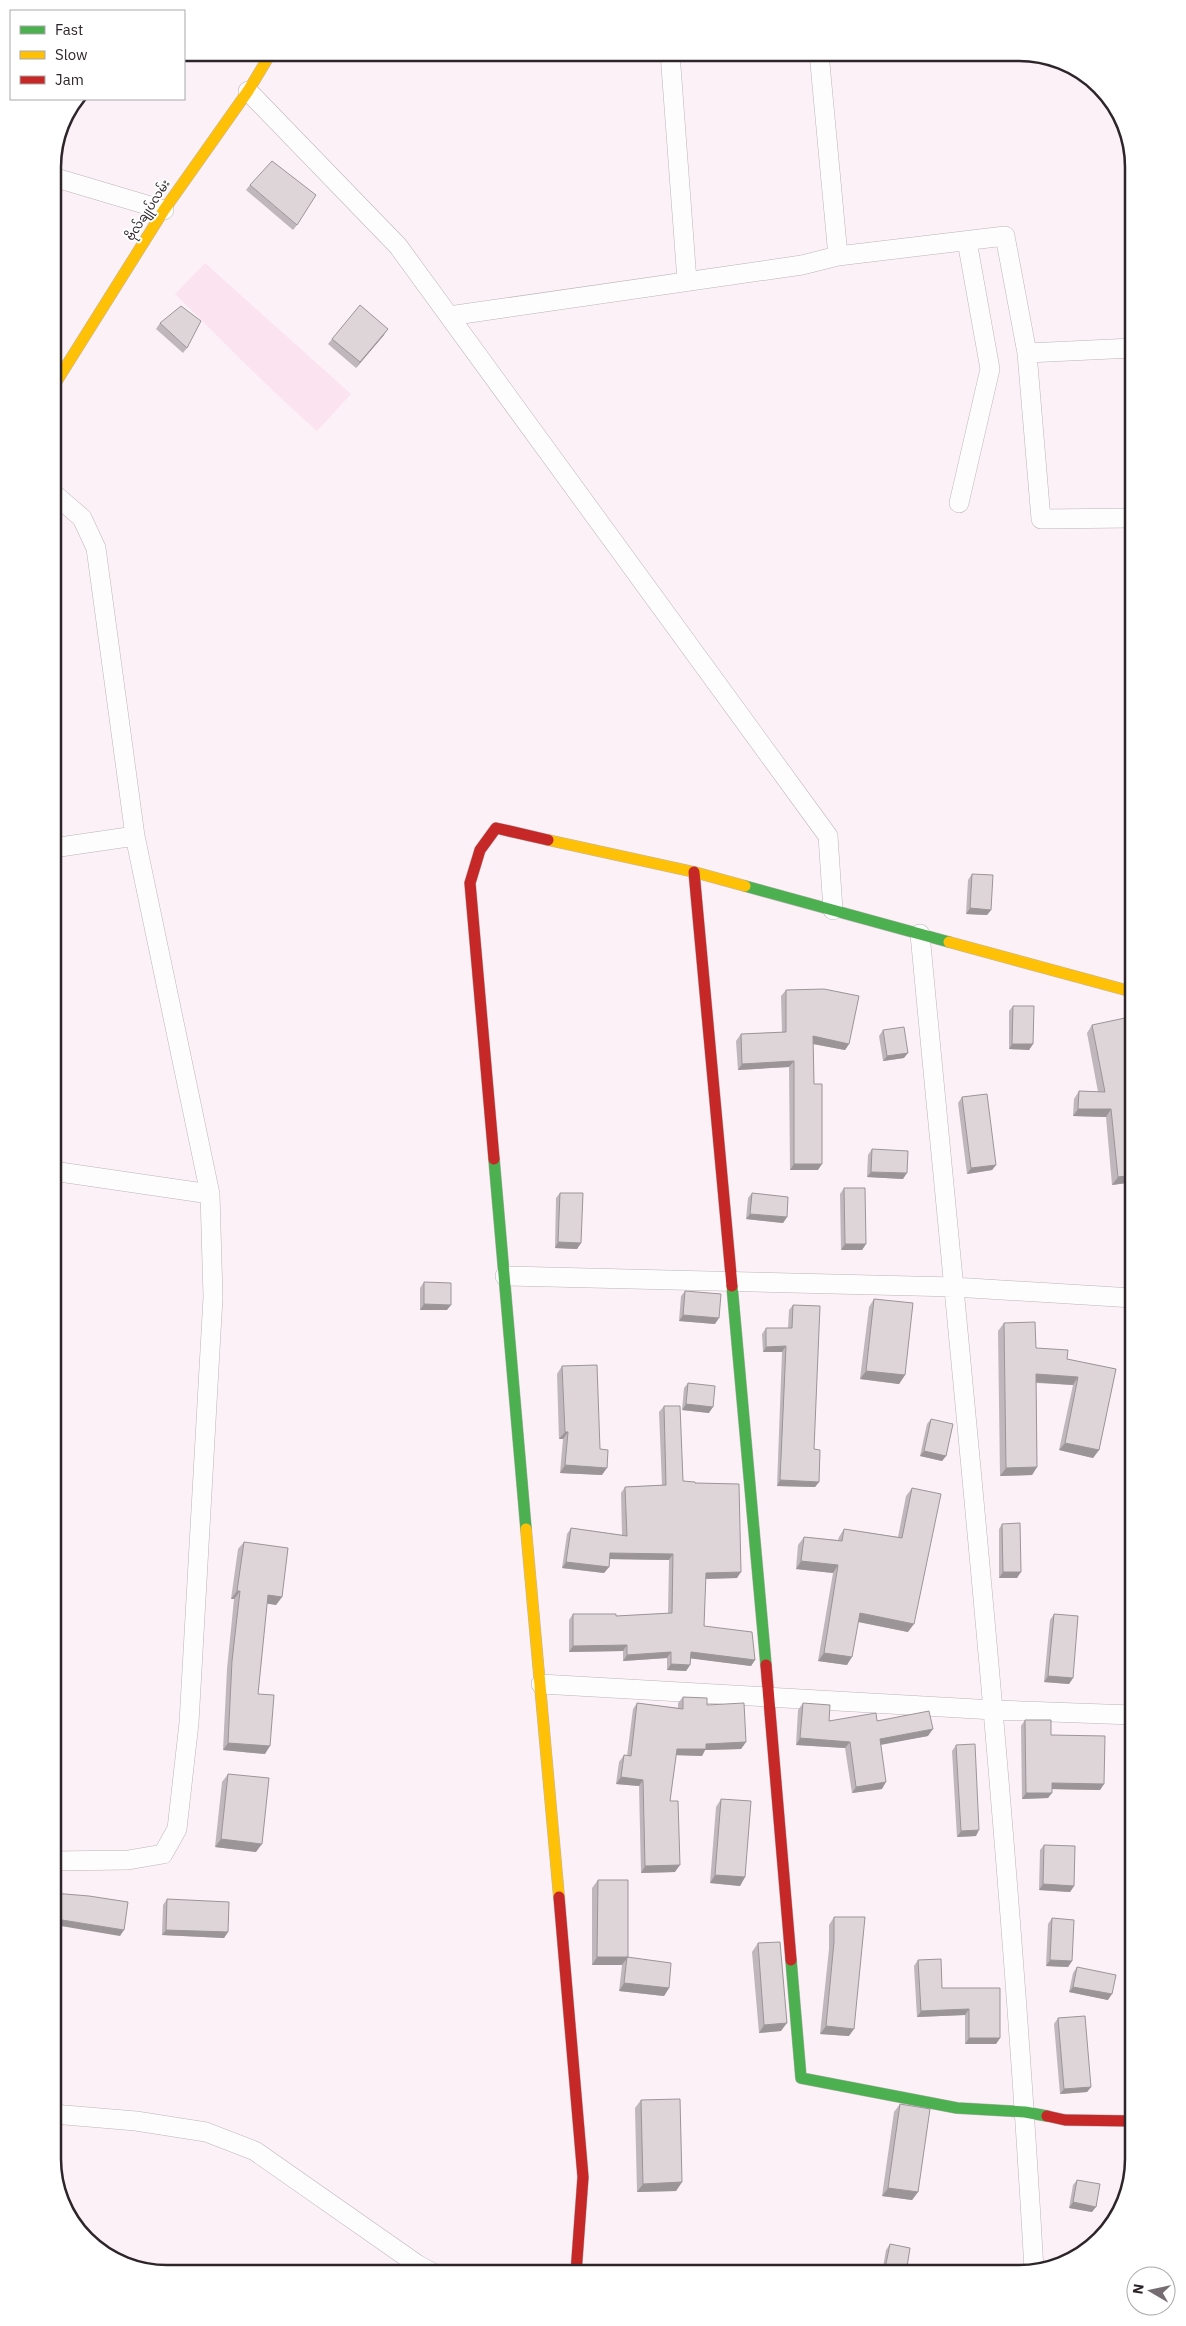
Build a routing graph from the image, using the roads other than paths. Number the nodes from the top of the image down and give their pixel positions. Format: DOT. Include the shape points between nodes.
graph roads {
  1 [pos="266,61"];
  2 [pos="671,61"];
  3 [pos="820,61"];
  4 [pos="248,91"];
  5 [pos="61,178"];
  6 [pos="164,210"];
  7 [pos="967,241"];
  8 [pos="838,256"];
  9 [pos="687,281"];
  10 [pos="449,316"];
  11 [pos="1125,348"];
  12 [pos="1027,353"];
  13 [pos="61,374"];
  14 [pos="61,500"];
  15 [pos="959,503"];
  16 [pos="1125,518"];
  17 [pos="135,836"];
  18 [pos="61,847"];
  19 [pos="694,872"];
  20 [pos="833,910"];
  21 [pos="920,934"];
  22 [pos="1125,990"];
  23 [pos="61,1172"];
  24 [pos="210,1194"];
  25 [pos="505,1276"];
  26 [pos="731,1282"];
  27 [pos="954,1287"];
  28 [pos="1125,1297"];
  29 [pos="541,1684"];
  30 [pos="769,1697"];
  31 [pos="994,1710"];
  32 [pos="1125,1715"];
  33 [pos="61,1861"];
  34 [pos="1025,2112"];
  35 [pos="61,2115"];
  36 [pos="1125,2121"];
  37 [pos="1034,2264"];
  38 [pos="418,2265"];
  39 [pos="577,2265"];
  1 -- 4 [label="street, ဗိုလ်ချုပ်လမ်း"];
  2 -- 9 [label="street"];
  3 -- 8 [label="street"];
  4 -- 6 [label="street, ဗိုလ်ချုပ်လမ်း"];
  4 -- 10 [label="street" via="398,246"];
  5 -- 6 [label="street"];
  6 -- 13 [label="street, ဗိုလ်ချုပ်လမ်း"];
  7 -- 8 [label="street"];
  7 -- 12 [label="street" via="1005,236"];
  7 -- 15 [label="street" via="990,369"];
  8 -- 9 [label="street" via="802,265"];
  9 -- 10 [label="street"];
  10 -- 20 [label="street" via="828,836"];
  11 -- 12 [label="street"];
  12 -- 16 [label="street" via="1041,520"];
  14 -- 17 [label="street" via="82,518 96,548"];
  17 -- 18 [label="street"];
  17 -- 24 [label="street"];
  19 -- 20 [label="street"];
  19 -- 25 [label="street" via="496,828 480,850 470,882"];
  19 -- 26 [label="street"];
  20 -- 21 [label="street"];
  21 -- 22 [label="street"];
  21 -- 27 [label="street"];
  23 -- 24 [label="street"];
  24 -- 33 [label="street" via="213,1297 189,1723 176,1829 163,1854 128,1860"];
  25 -- 26 [label="street"];
  25 -- 29 [label="street"];
  26 -- 27 [label="street"];
  26 -- 30 [label="street"];
  27 -- 28 [label="street"];
  27 -- 31 [label="street"];
  29 -- 30 [label="street"];
  29 -- 39 [label="street" via="583,2177"];
  30 -- 31 [label="street"];
  30 -- 34 [label="street" via="801,2078 957,2108"];
  31 -- 32 [label="street"];
  31 -- 34 [label="street"];
  34 -- 36 [label="street" via="1065,2120"];
  34 -- 37 [label="street"];
  35 -- 38 [label="street" via="136,2121 206,2132 255,2151"];
}
